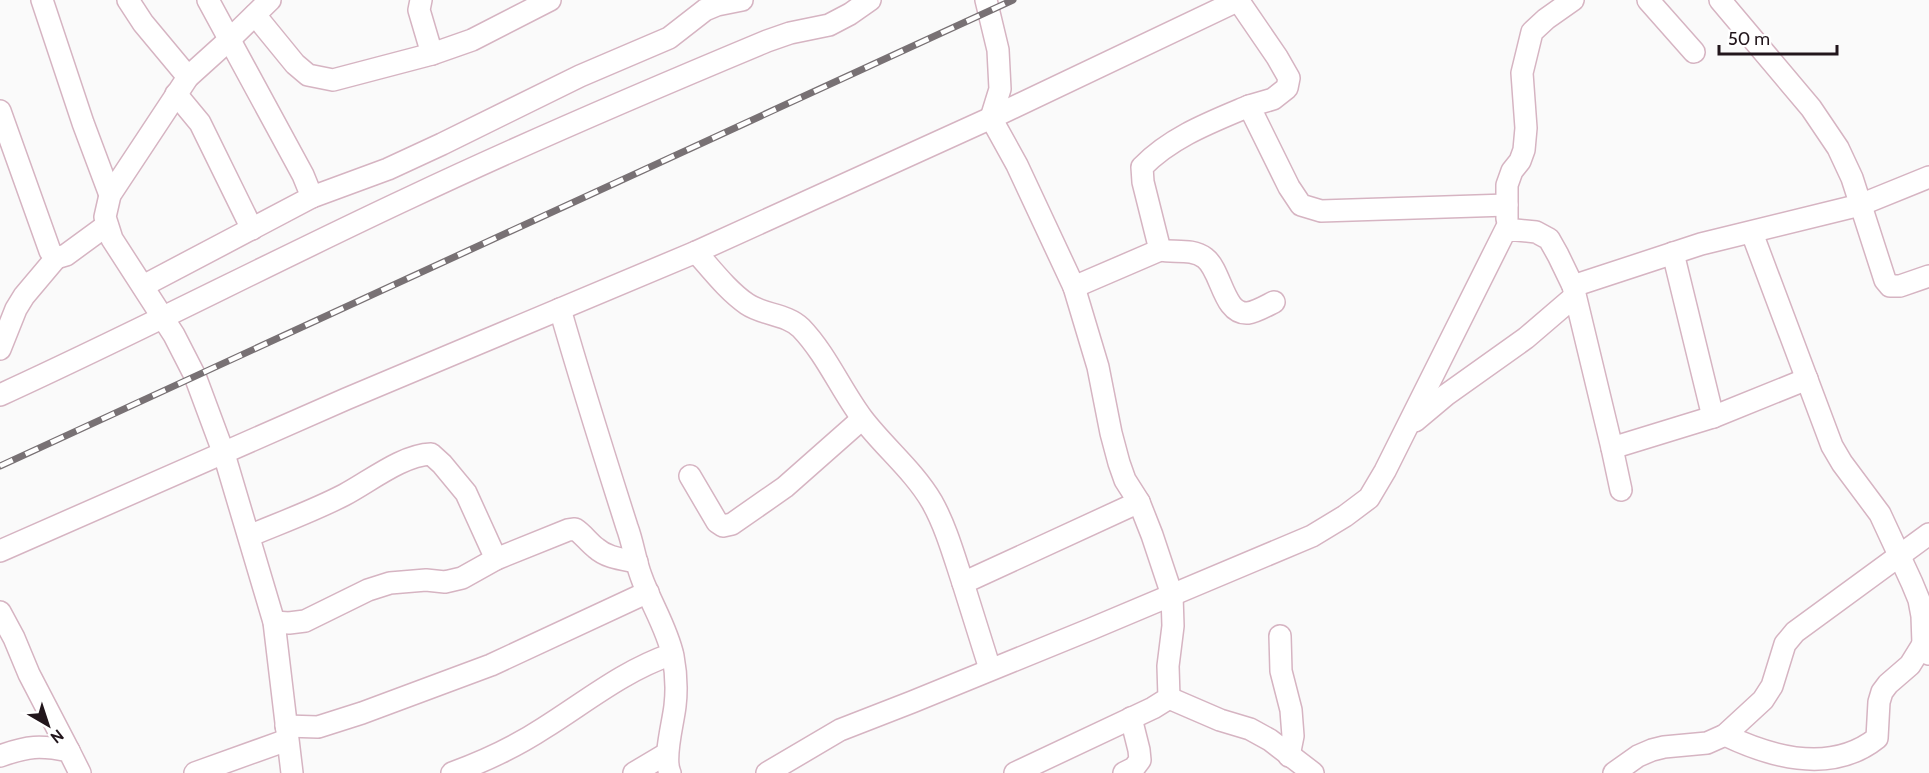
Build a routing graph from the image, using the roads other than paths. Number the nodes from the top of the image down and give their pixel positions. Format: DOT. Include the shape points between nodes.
graph roads {
  1 [pos="42,0"];
  2 [pos="128,0"];
  3 [pos="208,0"];
  4 [pos="270,0"];
  5 [pos="421,0"];
  6 [pos="550,0"];
  7 [pos="742,0"];
  8 [pos="870,0"];
  9 [pos="986,0"];
  10 [pos="1239,0"];
  11 [pos="1574,0"];
  12 [pos="1648,0"];
  13 [pos="1720,0"];
  14 [pos="255,15"];
  15 [pos="229,40"];
  16 [pos="1694,52"];
  17 [pos="432,54"];
  18 [pos="182,85"];
  19 [pos="1249,106"];
  20 [pos="0,111"];
  21 [pos="991,118"];
  22 [pos="1929,177"];
  23 [pos="110,195"];
  24 [pos="312,197"];
  25 [pos="1507,205"];
  26 [pos="1860,205"];
  27 [pos="107,225"];
  28 [pos="252,229"];
  29 [pos="1506,229"];
  30 [pos="1752,233"];
  31 [pos="1160,250"];
  32 [pos="696,252"];
  33 [pos="1673,253"];
  34 [pos="61,257"];
  35 [pos="1929,276"];
  36 [pos="143,286"];
  37 [pos="1074,287"];
  38 [pos="1574,291"];
  39 [pos="1274,302"];
  40 [pos="560,309"];
  41 [pos="163,318"];
  42 [pos="0,350"];
  43 [pos="1807,379"];
  44 [pos="0,395"];
  45 [pos="1713,417"];
  46 [pos="862,419"];
  47 [pos="1408,427"];
  48 [pos="1612,448"];
  49 [pos="224,453"];
  50 [pos="690,476"];
  51 [pos="1621,490"];
  52 [pos="1138,502"];
  53 [pos="1929,534"];
  54 [pos="249,536"];
  55 [pos="0,551"];
  56 [pos="1900,556"];
  57 [pos="496,559"];
  58 [pos="637,562"];
  59 [pos="963,583"];
  60 [pos="648,592"];
  61 [pos="1172,595"];
  62 [pos="0,612"];
  63 [pos="274,622"];
  64 [pos="1280,636"];
  65 [pos="1926,649"];
  66 [pos="672,654"];
  67 [pos="990,669"];
  68 [pos="1169,698"];
  69 [pos="1131,718"];
  70 [pos="287,733"];
  71 [pos="1725,735"];
  72 [pos="69,751"];
  73 [pos="0,756"];
  74 [pos="668,763"];
  75 [pos="1301,767"];
  76 [pos="80,773"];
  77 [pos="195,773"];
  78 [pos="291,773"];
  79 [pos="452,773"];
  80 [pos="634,773"];
  81 [pos="767,773"];
  82 [pos="1015,773"];
  83 [pos="1124,773"];
  84 [pos="1614,773"];
  1 -- 23 [label="street"];
  2 -- 18 [label="street"];
  3 -- 15 [label="street"];
  4 -- 14 [label="street"];
  5 -- 17 [label="street" via="419,10"];
  6 -- 17 [label="street" via="472,40"];
  7 -- 24 [label="street" via="705,10 669,38 580,76 388,169"];
  8 -- 41 [label="street" via="829,25 767,41 541,138 328,236"];
  9 -- 21 [label="street" via="998,50 1000,89"];
  10 -- 19 [label="street" via="1288,78 1287,88 1273,99"];
  10 -- 21 [label="street"];
  11 -- 25 [label="street" via="1532,32 1522,73 1524,150 1507,185"];
  12 -- 16 [label="street"];
  13 -- 26 [label="street" via="1811,108 1838,148"];
  14 -- 15 [label="street"];
  14 -- 17 [label="street" via="295,64 319,78 333,80"];
  15 -- 18 [label="street"];
  15 -- 24 [label="street"];
  18 -- 23 [label="street"];
  18 -- 28 [label="street"];
  19 -- 25 [label="street" via="1301,205 1321,211"];
  19 -- 31 [label="street" via="1202,126 1156,153 1142,167"];
  20 -- 34 [label="street" via="50,251"];
  21 -- 32 [label="street"];
  21 -- 37 [label="street"];
  22 -- 26 [label="street"];
  23 -- 27 [label="street"];
  24 -- 28 [label="street"];
  25 -- 29 [label="street"];
  26 -- 30 [label="street"];
  26 -- 35 [label="street" via="1890,286"];
  27 -- 34 [label="street"];
  27 -- 36 [label="street"];
  28 -- 36 [label="street"];
  29 -- 38 [label="street" via="1536,232 1549,239"];
  29 -- 47 [label="street"];
  30 -- 33 [label="street"];
  30 -- 43 [label="street"];
  31 -- 37 [label="street"];
  31 -- 39 [label="street" via="1194,252 1205,258 1238,312 1249,313"];
  32 -- 40 [label="street"];
  32 -- 46 [label="street" via="747,304 799,326"];
  33 -- 38 [label="street"];
  33 -- 45 [label="street"];
  34 -- 42 [label="street" via="24,296"];
  36 -- 41 [label="street"];
  37 -- 52 [label="street" via="1098,367 1119,463"];
  38 -- 47 [label="street" via="1526,338"];
  38 -- 48 [label="street"];
  40 -- 49 [label="street"];
  40 -- 58 [label="street"];
  41 -- 44 [label="street"];
  41 -- 49 [label="street" via="195,376"];
  43 -- 45 [label="street"];
  43 -- 56 [label="street" via="1837,454 1880,514"];
  45 -- 48 [label="street"];
  46 -- 50 [label="street" via="785,487 732,524 723,526 717,522"];
  46 -- 59 [label="street" via="932,501"];
  47 -- 61 [label="street" via="1369,498 1345,516 1312,536"];
  48 -- 51 [label="street"];
  49 -- 54 [label="street"];
  49 -- 55 [label="street"];
  52 -- 59 [label="street"];
  52 -- 61 [label="street"];
  53 -- 56 [label="street"];
  54 -- 57 [label="street" via="342,496 416,456 431,454 466,493"];
  54 -- 63 [label="street"];
  56 -- 65 [label="street" via="1919,600"];
  56 -- 71 [label="street" via="1795,632 1785,644 1772,686 1763,700"];
  57 -- 58 [label="street" via="574,529 607,556"];
  57 -- 63 [label="street" via="462,578 390,584 305,621"];
  58 -- 60 [label="street"];
  59 -- 67 [label="street"];
  60 -- 66 [label="street"];
  60 -- 70 [label="street" via="491,665 318,728"];
  61 -- 67 [label="street"];
  61 -- 68 [label="street"];
  62 -- 72 [label="street"];
  63 -- 70 [label="street"];
  64 -- 75 [label="street" via="1281,670"];
  65 -- 71 [label="street" via="1882,692 1877,738 1859,755 1843,763 1819,768 1799,766"];
  66 -- 74 [label="street" via="676,677"];
  66 -- 79 [label="street" via="624,674 513,747"];
  67 -- 81 [label="street" via="840,730"];
  68 -- 69 [label="street"];
  68 -- 75 [label="street" via="1250,729 1270,740"];
  69 -- 82 [label="street"];
  69 -- 83 [label="street" via="1140,760"];
  70 -- 77 [label="street"];
  70 -- 78 [label="street"];
  71 -- 84 [label="street" via="1707,743 1652,750"];
  72 -- 73 [label="street" via="34,747"];
  72 -- 76 [label="street"];
  74 -- 80 [label="street"];
}
